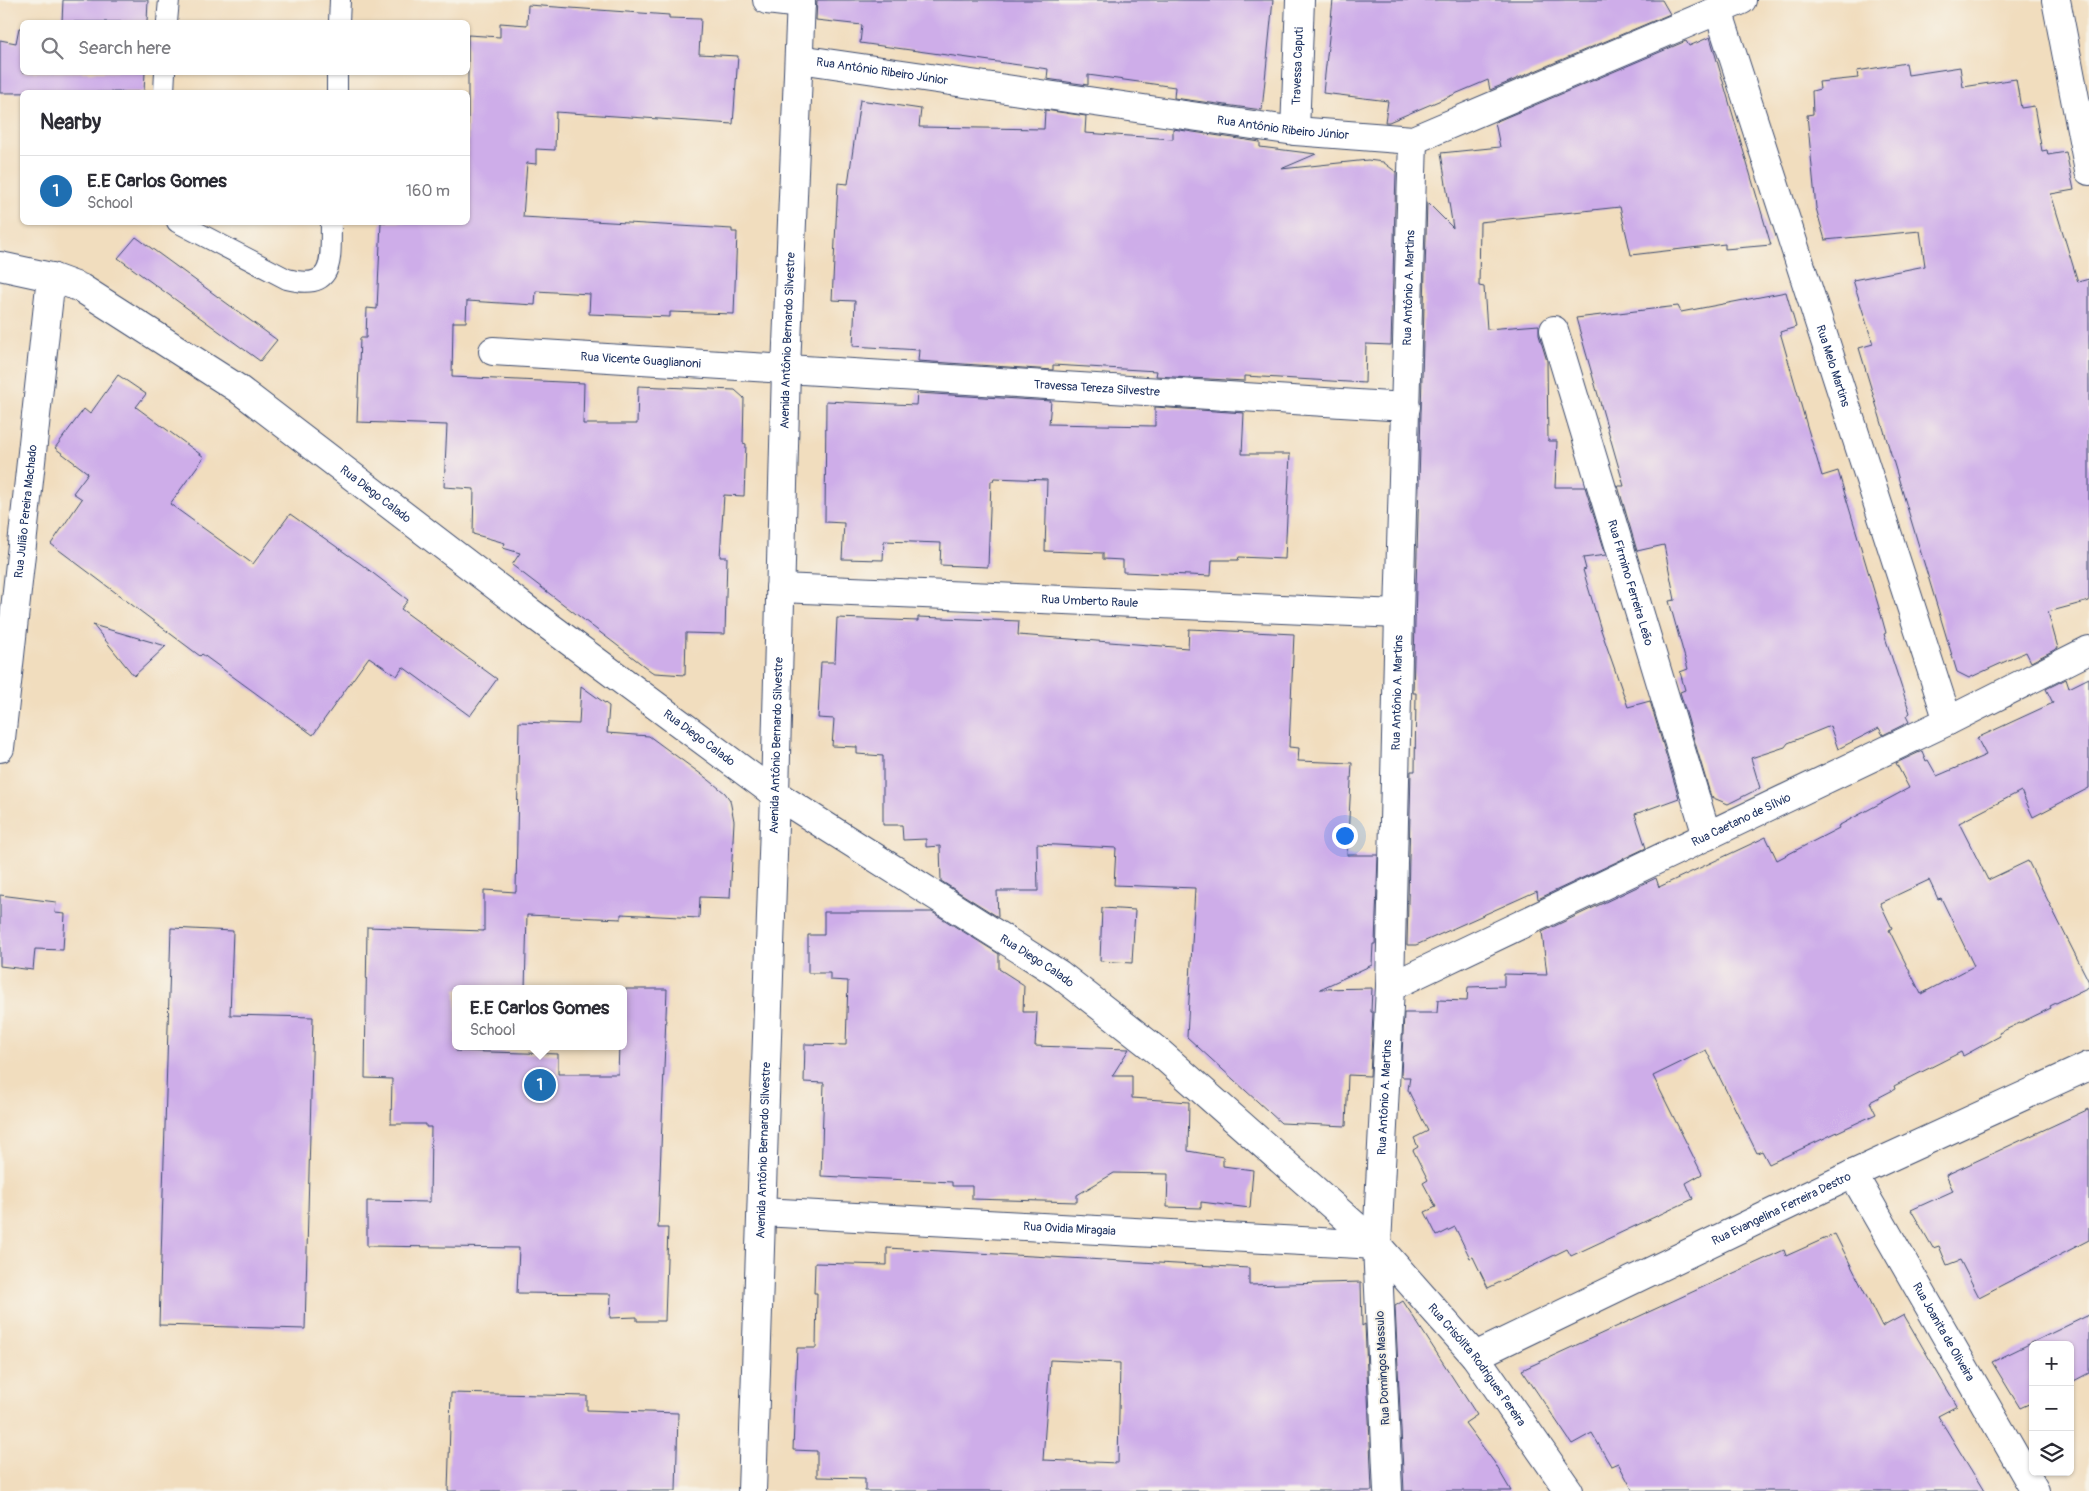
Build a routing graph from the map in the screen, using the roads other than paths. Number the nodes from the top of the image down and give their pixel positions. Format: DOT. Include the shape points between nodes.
graph roads {
  1 [pos="169,0"];
  2 [pos="340,0"];
  3 [pos="767,0"];
  4 [pos="1300,0"];
  5 [pos="2056,0"];
  6 [pos="801,2"];
  7 [pos="1730,5"];
  8 [pos="167,20"];
  9 [pos="339,20"];
  10 [pos="799,59"];
  11 [pos="165,75"];
  12 [pos="337,75"];
  13 [pos="164,90"];
  14 [pos="336,90"];
  15 [pos="1295,131"];
  16 [pos="1413,140"];
  17 [pos="2089,171"];
  18 [pos="183,225"];
  19 [pos="331,225"];
  20 [pos="0,266"];
  21 [pos="51,277"];
  22 [pos="1554,330"];
  23 [pos="493,351"];
  24 [pos="786,368"];
  25 [pos="1406,407"];
  26 [pos="780,588"];
  27 [pos="1398,614"];
  28 [pos="2089,650"];
  29 [pos="1948,721"];
  30 [pos="0,748"];
  31 [pos="775,794"];
  32 [pos="1707,836"];
  33 [pos="1390,987"];
  34 [pos="2089,1066"];
  35 [pos="1853,1174"];
  36 [pos="762,1212"];
  37 [pos="1377,1245"];
  38 [pos="1475,1356"];
  39 [pos="752,1491"];
  40 [pos="1388,1491"];
  41 [pos="1569,1491"];
  42 [pos="2035,1491"];
  1 -- 8 [label="lane"];
  2 -- 9 [label="lane"];
  3 -- 6 [label="street"];
  4 -- 15 [label="street, Travessa Caputi"];
  5 -- 17 [label="street"];
  6 -- 10 [label="street, Avenida Antônio Bernardo Silvestre"];
  7 -- 16 [label="street, Rua Antônio Ribeiro Júnior"];
  7 -- 29 [label="street, Rua Melo Martins"];
  10 -- 15 [label="street, Rua Antônio Ribeiro Júnior"];
  10 -- 24 [label="street, Avenida Antônio Bernardo Silvestre"];
  11 -- 13 [label="lane"];
  12 -- 14 [label="lane"];
  15 -- 16 [label="street, Rua Antônio Ribeiro Júnior"];
  16 -- 25 [label="street, Rua Antônio A. Martins"];
  18 -- 19 [label="lane" via="287,279 302,283 316,281 330,268"];
  20 -- 21 [label="street, Rua Diego Calado"];
  21 -- 30 [label="street, Rua Julião Pereira Machado"];
  21 -- 31 [label="street, Rua Diego Calado" via="81,288 237,388"];
  22 -- 32 [label="street, Rua Firmino Ferreira Leão"];
  23 -- 24 [label="street, Rua Vicente Guaglianoni"];
  24 -- 25 [label="street, Travessa Tereza Silvestre"];
  24 -- 26 [label="street, Avenida Antônio Bernardo Silvestre"];
  25 -- 27 [label="street, Rua Antônio A. Martins"];
  26 -- 27 [label="street, Rua Umberto Raule"];
  26 -- 31 [label="street, Avenida Antônio Bernardo Silvestre"];
  27 -- 33 [label="street, Rua Antônio A. Martins"];
  28 -- 29 [label="street, Rua Caetano de Sílvio"];
  29 -- 32 [label="street, Rua Caetano de Sílvio"];
  31 -- 36 [label="street, Avenida Antônio Bernardo Silvestre"];
  31 -- 37 [label="street, Rua Diego Calado" via="1059,974 1160,1052"];
  32 -- 33 [label="street, Rua Caetano de Sílvio"];
  33 -- 37 [label="street, Rua Antônio A. Martins"];
  34 -- 35 [label="street, Rua Evangelina Ferreira Destro"];
  35 -- 38 [label="street, Rua Evangelina Ferreira Destro"];
  35 -- 42 [label="street, Rua Joanita de Oliveira"];
  36 -- 37 [label="street, Rua Ovidia Miragaia"];
  36 -- 39 [label="street, Avenida Antônio Bernardo Silvestre"];
  37 -- 38 [label="street, Rua Crisólita Rodrigues Pereira"];
  37 -- 40 [label="street, Rua Domingos Massulo"];
  38 -- 41 [label="street, Rua Crisólita Rodrigues Pereira"];
}
